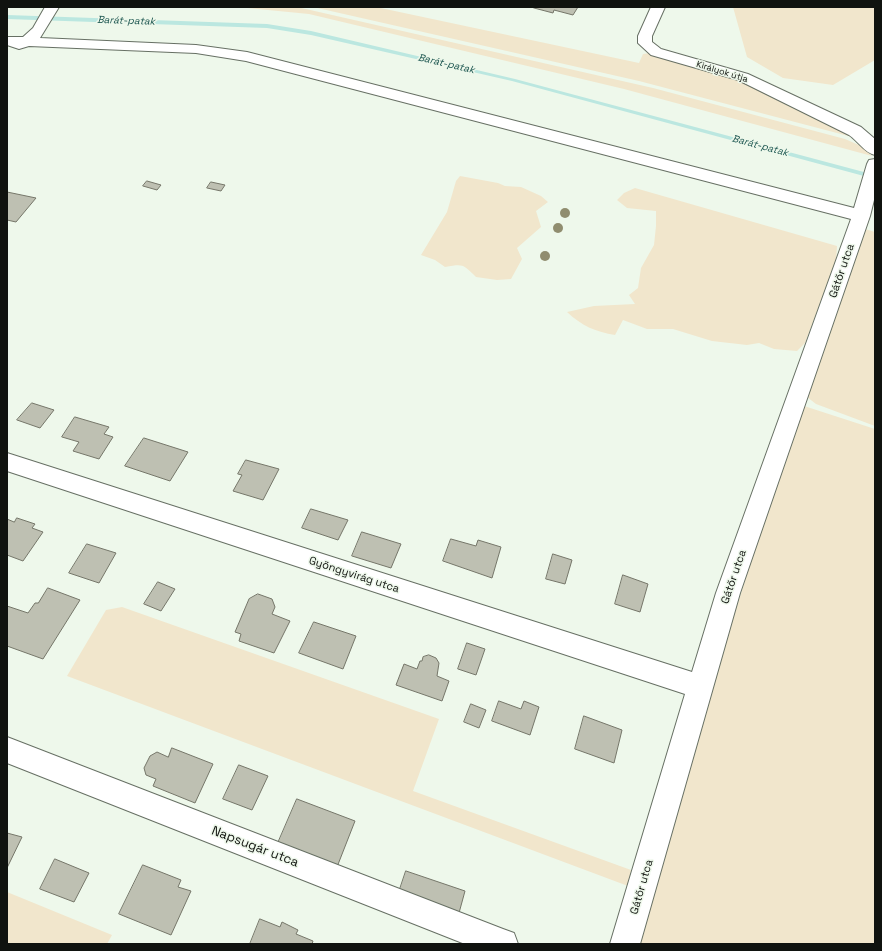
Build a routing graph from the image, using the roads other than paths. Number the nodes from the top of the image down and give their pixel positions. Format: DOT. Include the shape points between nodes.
graph roads {
  1 [pos="658,7"];
  2 [pos="48,14"];
  3 [pos="7,41"];
  4 [pos="29,42"];
  5 [pos="7,50"];
  6 [pos="875,154"];
  7 [pos="863,212"];
  8 [pos="7,462"];
  9 [pos="701,687"];
  10 [pos="7,750"];
  11 [pos="503,944"];
  12 [pos="625,944"];
  1 -- 6 [label="street, Királyok útja" via="645,36 645,43 656,52 743,77 855,131"];
  2 -- 4 [label="street" via="36,36"];
  3 -- 4 [label="street"];
  4 -- 5 [label="street"];
  4 -- 7 [label="street" via="196,49 247,57"];
  6 -- 7 [label="street, Gátőr utca"];
  7 -- 9 [label="street, Gátőr utca" via="728,592"];
  8 -- 9 [label="street, Gyöngyvirág utca"];
  9 -- 12 [label="street, Gátőr utca"];
  10 -- 11 [label="street, Napsugár utca"];
}
